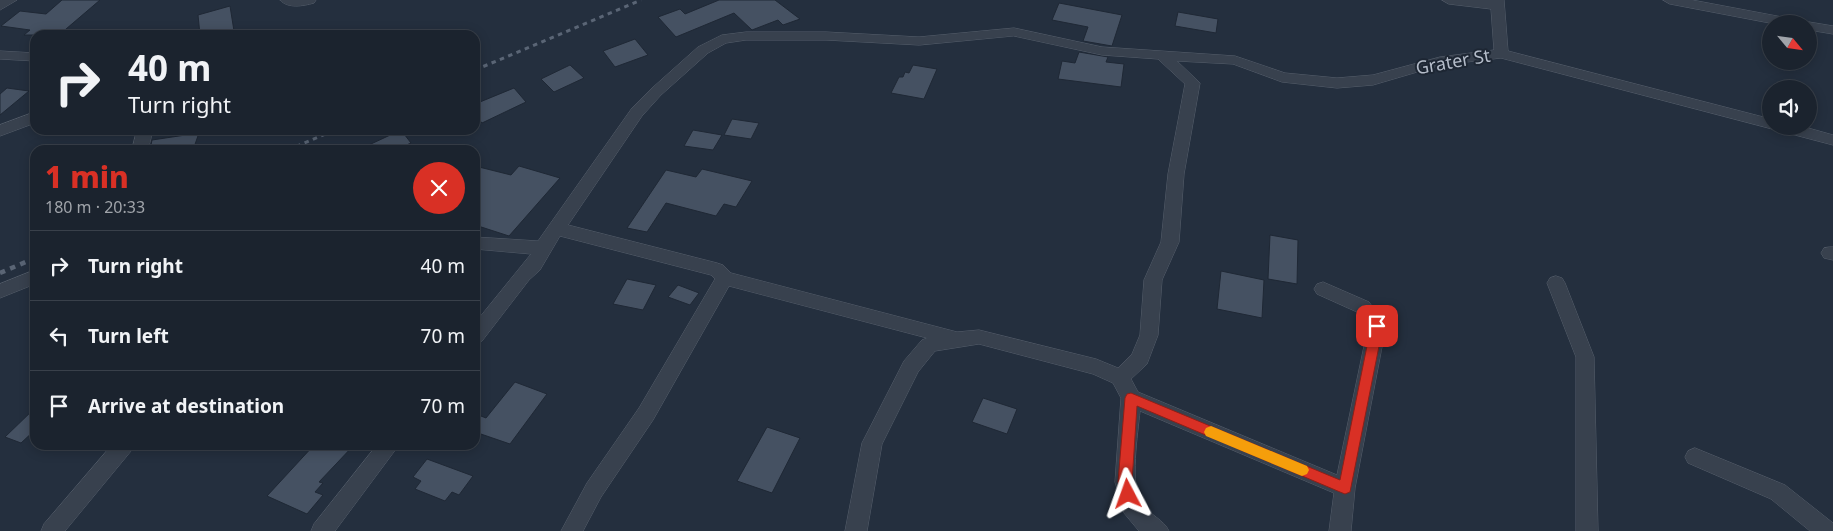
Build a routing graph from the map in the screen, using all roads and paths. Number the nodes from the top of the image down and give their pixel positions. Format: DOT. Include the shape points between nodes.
graph roads {
  1 [pos="10,0"];
  2 [pos="286,0"];
  3 [pos="309,0"];
  4 [pos="1449,0"];
  5 [pos="1670,0"];
  6 [pos="1497,3"];
  7 [pos="1714,4"];
  8 [pos="0,6"];
  9 [pos="1762,15"];
  10 [pos="1818,28"];
  11 [pos="1833,30"];
  12 [pos="1161,54"];
  13 [pos="1501,54"];
  14 [pos="0,55"];
  15 [pos="30,58"];
  16 [pos="30,119"];
  17 [pos="1762,122"];
  18 [pos="0,131"];
  19 [pos="1814,135"];
  20 [pos="1833,140"];
  21 [pos="557,229"];
  22 [pos="480,243"];
  23 [pos="543,248"];
  24 [pos="725,278"];
  25 [pos="30,279"];
  26 [pos="1556,283"];
  27 [pos="1323,289"];
  28 [pos="0,291"];
  29 [pos="480,330"];
  30 [pos="958,338"];
  31 [pos="1120,378"];
  32 [pos="1131,398"];
  33 [pos="120,450"];
  34 [pos="385,450"];
  35 [pos="1694,457"];
  36 [pos="1345,488"];
  37 [pos="52,531"];
  38 [pos="322,531"];
  39 [pos="572,531"];
  40 [pos="856,531"];
  41 [pos="1158,531"];
  42 [pos="1340,531"];
  43 [pos="1586,531"];
  44 [pos="1826,531"];
  1 -- 8 [label="street"];
  2 -- 3 [label="street"];
  4 -- 6 [label="street"];
  5 -- 7 [label="street"];
  6 -- 13 [label="street"];
  7 -- 9 [label="street"];
  10 -- 11 [label="street"];
  12 -- 13 [label="street, Grater St" via="1235,60 1282,77 1337,83 1373,80 1456,58"];
  12 -- 21 [label="street, Grater St" via="1102,51 1014,32 919,41 773,36 722,39 703,50 637,112"];
  12 -- 31 [label="street" via="1192,83 1176,174 1170,242 1153,280 1149,335 1140,359"];
  13 -- 17 [label="street, Grater St"];
  14 -- 15 [label="street"];
  16 -- 18 [label="street"];
  19 -- 20 [label="street"];
  21 -- 23 [label="street, Grater St"];
  21 -- 24 [label="street" via="716,270"];
  22 -- 23 [label="street"];
  23 -- 29 [label="street, Grater St" via="534,265"];
  24 -- 30 [label="street"];
  24 -- 39 [label="street" via="646,414 594,490"];
  25 -- 28 [label="street"];
  26 -- 43 [label="street" via="1585,356"];
  27 -- 36 [label="street" via="1363,306 1377,326"];
  30 -- 31 [label="street" via="978,337 1096,367"];
  30 -- 40 [label="street" via="929,345 911,367 872,443"];
  31 -- 32 [label="street"];
  32 -- 36 [label="street"];
  32 -- 41 [label="street" via="1125,482 1131,506 1145,523"];
  33 -- 37 [label="street"];
  34 -- 38 [label="street"];
  35 -- 44 [label="street" via="1778,492"];
  36 -- 42 [label="street"];
}
